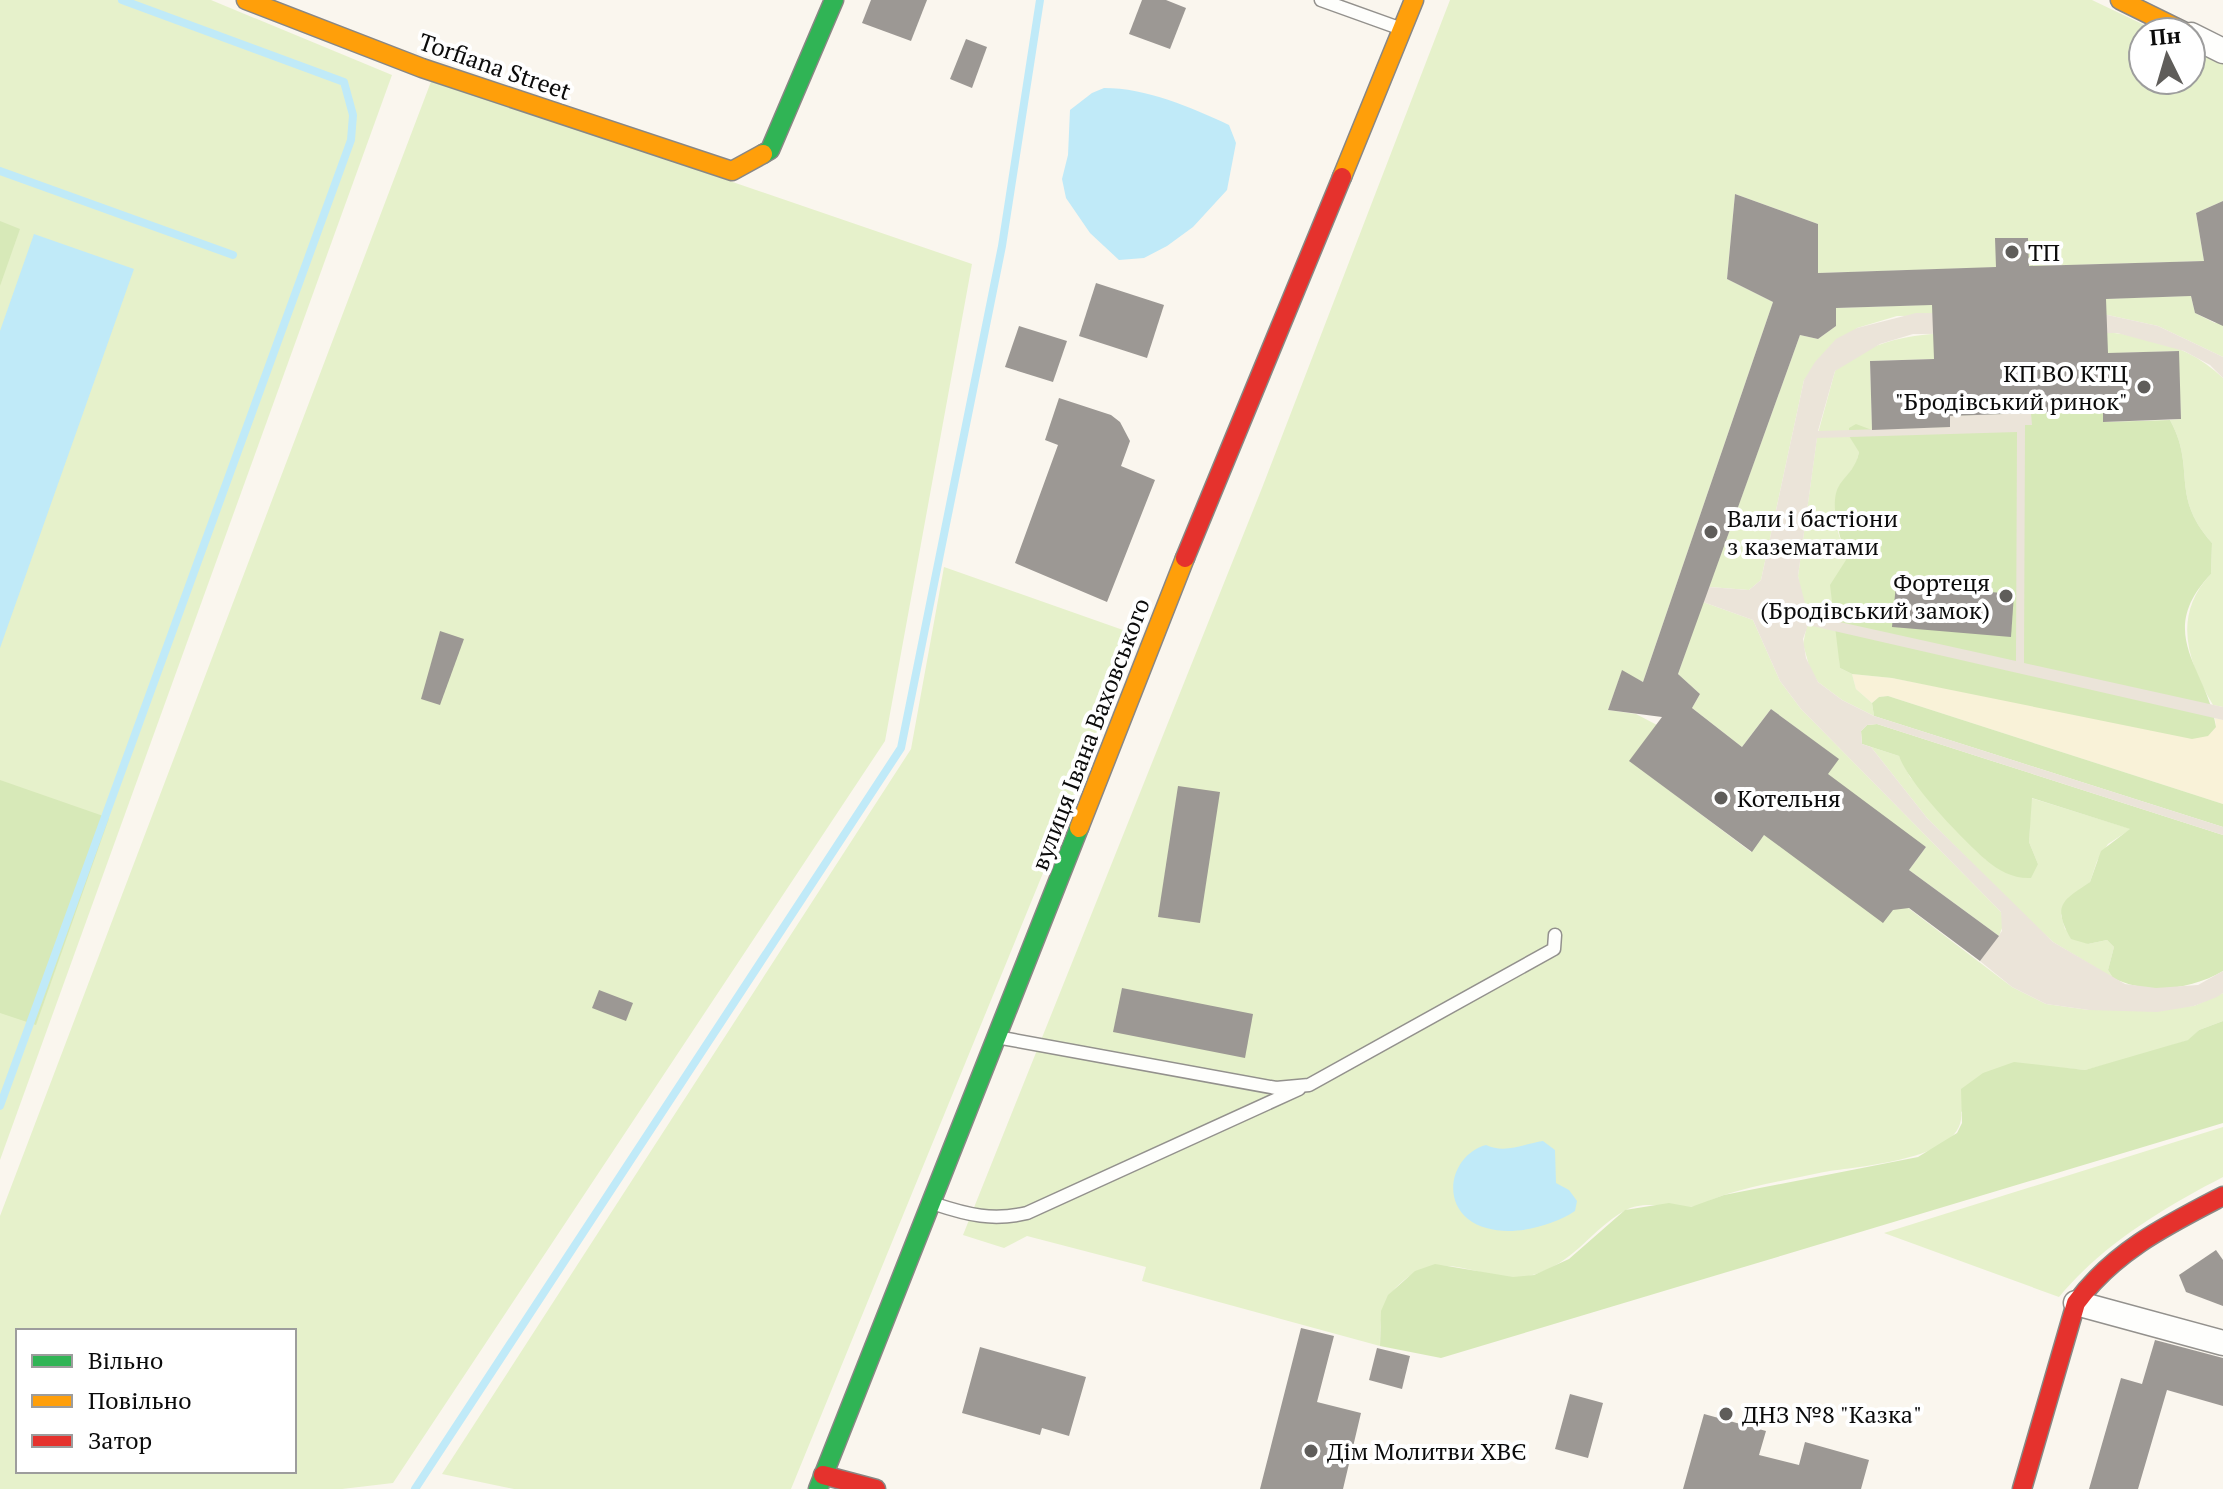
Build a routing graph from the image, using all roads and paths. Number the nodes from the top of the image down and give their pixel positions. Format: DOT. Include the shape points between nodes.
graph roads {
  1 [pos="246,0"];
  2 [pos="834,0"];
  3 [pos="1321,0"];
  4 [pos="1414,0"];
  5 [pos="2120,0"];
  6 [pos="2152,16"];
  7 [pos="1402,30"];
  8 [pos="1555,935"];
  9 [pos="999,1037"];
  10 [pos="1309,1085"];
  11 [pos="2223,1196"];
  12 [pos="934,1203"];
  13 [pos="2076,1303"];
  14 [pos="2223,1343"];
  15 [pos="821,1482"];
  16 [pos="876,1489"];
  17 [pos="2022,1489"];
  1 -- 2 [label="main road, Torfiana Street" via="422,68 732,171 770,150"];
  3 -- 7 [label="lane"];
  4 -- 7 [label="main road, вулиця Івана Ваховського"];
  5 -- 6 [label="main road"];
  7 -- 9 [label="main road, вулиця Івана Ваховського" via="1163,612"];
  8 -- 10 [label="lane" via="1554,949"];
  9 -- 10 [label="lane" via="1276,1088"];
  9 -- 12 [label="main road, вулиця Івана Ваховського"];
  10 -- 12 [label="lane" via="1027,1213 1001,1219 971,1216"];
  11 -- 13 [label="main road" via="2108,1264"];
  12 -- 15 [label="main road, вулиця Івана Ваховського"];
  13 -- 14 [label="street"];
  13 -- 17 [label="main road"];
  15 -- 16 [label="main road"];
}
